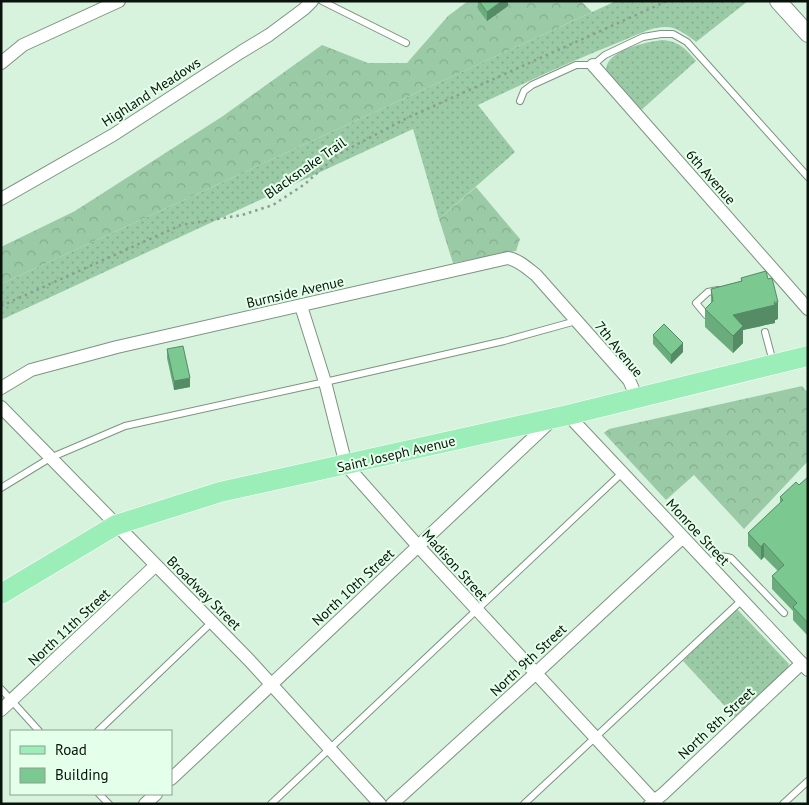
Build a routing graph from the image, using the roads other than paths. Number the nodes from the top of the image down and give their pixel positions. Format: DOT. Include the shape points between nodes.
graph roads {
  1 [pos="119,1"];
  2 [pos="312,1"];
  3 [pos="322,1"];
  4 [pos="778,1"];
  5 [pos="808,34"];
  6 [pos="406,43"];
  7 [pos="1,62"];
  8 [pos="592,64"];
  9 [pos="520,101"];
  10 [pos="808,177"];
  11 [pos="1,199"];
  12 [pos="725,288"];
  13 [pos="301,306"];
  14 [pos="808,309"];
  15 [pos="706,315"];
  16 [pos="576,321"];
  17 [pos="765,332"];
  18 [pos="806,359"];
  19 [pos="773,364"];
  20 [pos="325,382"];
  21 [pos="1,388"];
  22 [pos="637,398"];
  23 [pos="1,407"];
  24 [pos="562,416"];
  25 [pos="50,458"];
  26 [pos="346,465"];
  27 [pos="622,473"];
  28 [pos="1,488"];
  29 [pos="116,525"];
  30 [pos="683,537"];
  31 [pos="418,546"];
  32 [pos="708,564"];
  33 [pos="156,565"];
  34 [pos="1,594"];
  35 [pos="742,600"];
  36 [pos="477,610"];
  37 [pos="784,613"];
  38 [pos="212,622"];
  39 [pos="805,667"];
  40 [pos="536,674"];
  41 [pos="272,684"];
  42 [pos="1,689"];
  43 [pos="12,700"];
  44 [pos="1,710"];
  45 [pos="38,730"];
  46 [pos="99,730"];
  47 [pos="595,738"];
  48 [pos="331,748"];
  49 [pos="172,778"];
  50 [pos="808,781"];
  51 [pos="100,795"];
  52 [pos="155,795"];
  53 [pos="654,803"];
  54 [pos="109,804"];
  55 [pos="145,804"];
  56 [pos="271,804"];
  57 [pos="380,804"];
  58 [pos="392,804"];
  59 [pos="524,804"];
  60 [pos="783,804"];
  1 -- 7 [label="street" via="23,46"];
  2 -- 11 [label="street, Highland Meadows" via="269,35 114,135"];
  3 -- 6 [label="lane"];
  4 -- 5 [label="street"];
  8 -- 9 [label="lane" via="576,64 532,85"];
  8 -- 10 [label="lane" via="643,37 673,34 682,38"];
  8 -- 14 [label="street, 6th Avenue" via="770,272"];
  12 -- 15 [label="lane" via="708,292 696,303"];
  13 -- 16 [label="street, Burnside Avenue" via="508,258 536,275"];
  13 -- 20 [label="street, Madison Street"];
  13 -- 21 [label="street, Burnside Avenue" via="117,347 31,370"];
  16 -- 20 [label="lane"];
  16 -- 22 [label="street, 7th Avenue" via="629,380"];
  17 -- 19 [label="lane"];
  18 -- 19 [label="main road, Saint Joseph Avenue"];
  19 -- 22 [label="main road, Saint Joseph Avenue"];
  20 -- 25 [label="lane" via="125,426"];
  20 -- 26 [label="street, Madison Street"];
  22 -- 24 [label="main road, Saint Joseph Avenue"];
  23 -- 25 [label="street, Broadway Street"];
  24 -- 26 [label="main road, Saint Joseph Avenue"];
  24 -- 27 [label="street, Monroe Street"];
  24 -- 31 [label="street, North 10th Street"];
  25 -- 28 [label="lane"];
  25 -- 29 [label="street, Broadway Street"];
  26 -- 29 [label="main road, Saint Joseph Avenue" via="220,492"];
  26 -- 31 [label="street, Madison Street"];
  27 -- 30 [label="street, Monroe Street"];
  27 -- 36 [label="lane"];
  29 -- 33 [label="street, Broadway Street"];
  29 -- 34 [label="main road, Saint Joseph Avenue"];
  30 -- 32 [label="street, Monroe Street"];
  30 -- 40 [label="street, North 9th Street"];
  31 -- 36 [label="street, Madison Street"];
  31 -- 41 [label="street, North 10th Street"];
  32 -- 35 [label="street, Monroe Street"];
  32 -- 37 [label="lane" via="724,555 731,558"];
  33 -- 38 [label="street, Broadway Street"];
  33 -- 43 [label="street, North 11th Street"];
  35 -- 39 [label="street, Monroe Street"];
  35 -- 47 [label="lane"];
  36 -- 40 [label="street, Madison Street"];
  36 -- 48 [label="lane"];
  38 -- 41 [label="street, Broadway Street"];
  38 -- 46 [label="lane"];
  39 -- 53 [label="street, North 8th Street"];
  40 -- 47 [label="street, Madison Street"];
  40 -- 58 [label="street, North 9th Street"];
  41 -- 48 [label="street, Broadway Street"];
  41 -- 49 [label="street, North 10th Street"];
  42 -- 43 [label="lane"];
  43 -- 44 [label="street, North 11th Street"];
  43 -- 45 [label="lane"];
  47 -- 53 [label="street, Madison Street"];
  47 -- 59 [label="lane"];
  48 -- 56 [label="lane"];
  48 -- 57 [label="street, Broadway Street"];
  50 -- 60 [label="lane"];
  51 -- 54 [label="lane"];
  52 -- 55 [label="street"];
}
